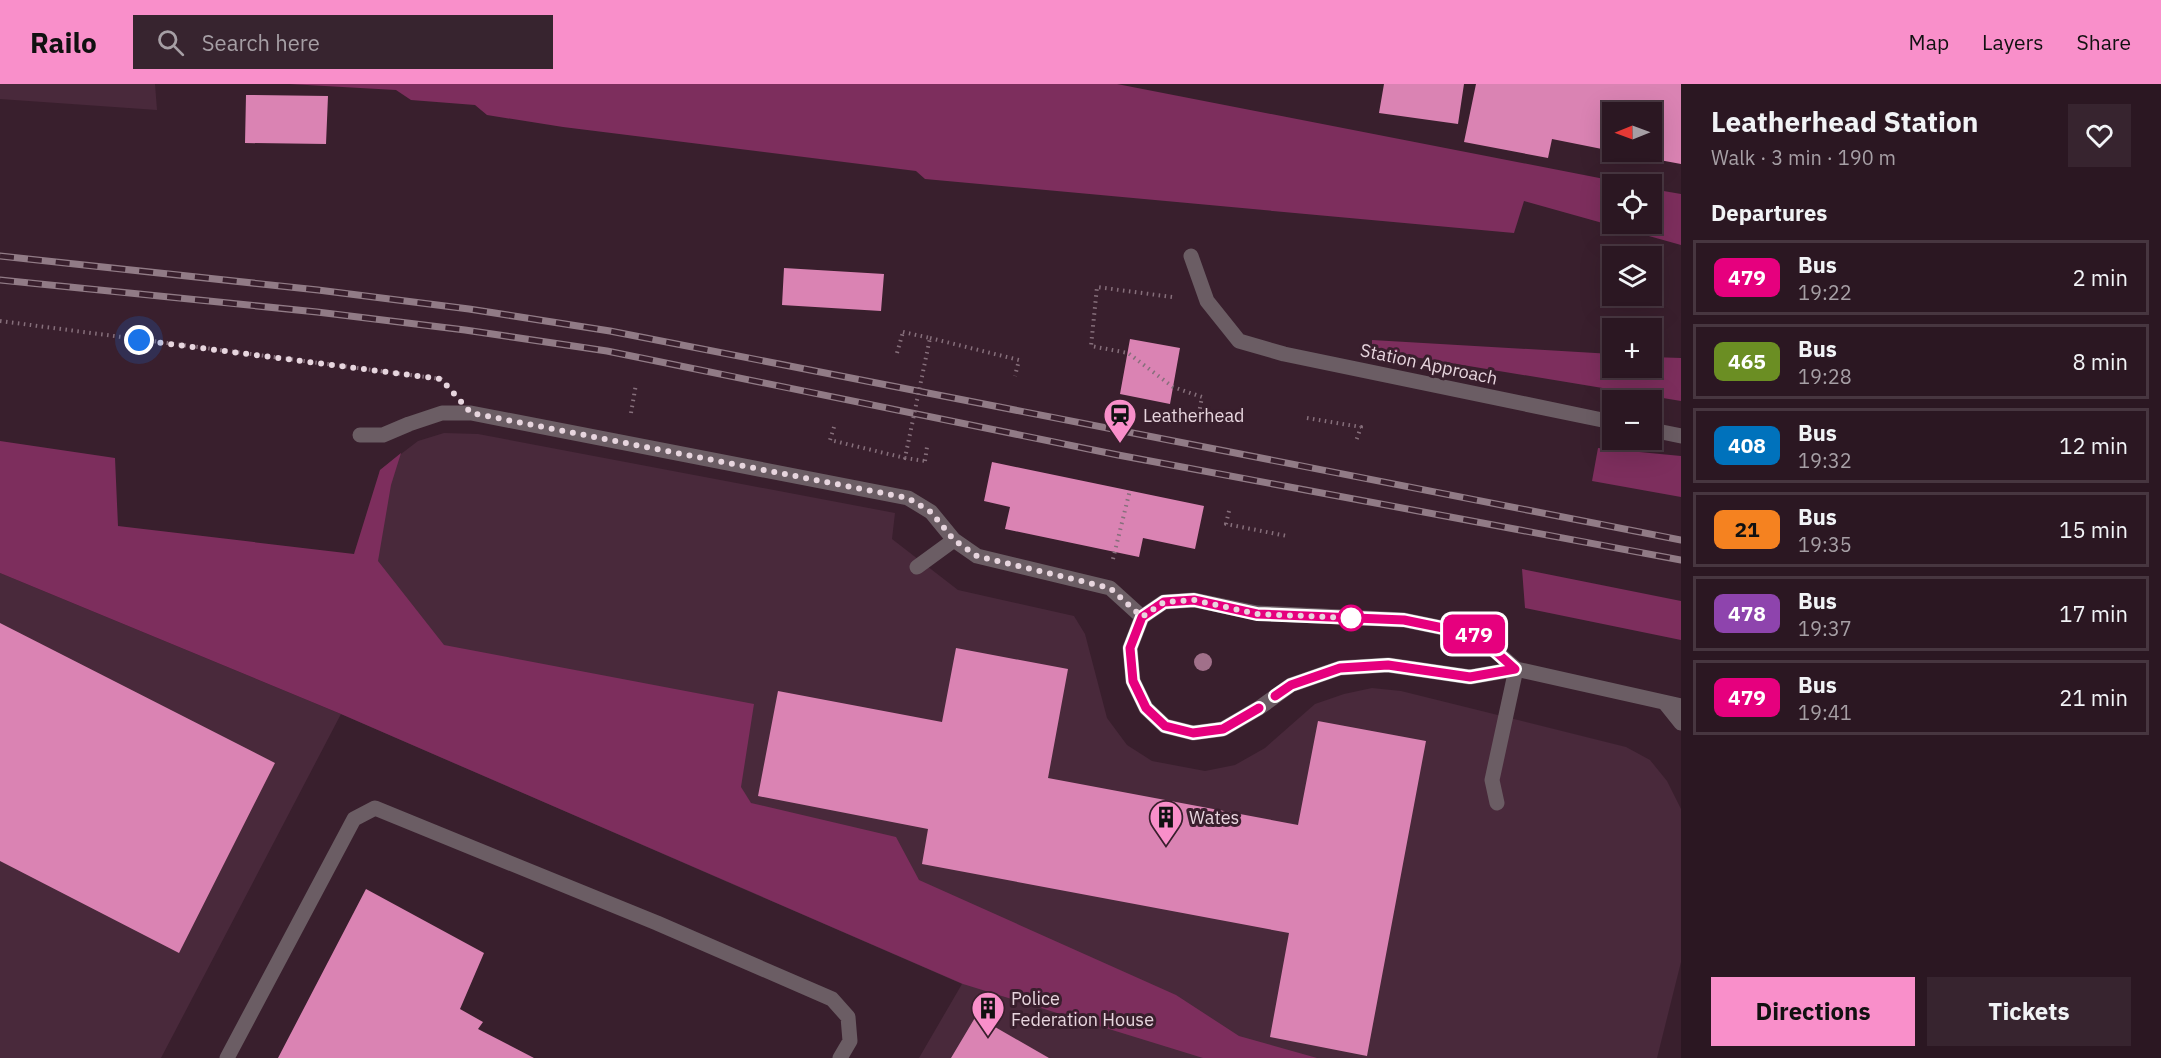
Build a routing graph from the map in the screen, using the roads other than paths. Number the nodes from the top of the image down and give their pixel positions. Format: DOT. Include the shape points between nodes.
graph roads {
  1 [pos="1191,256"];
  2 [pos="1602,420"];
  3 [pos="1662,432"];
  4 [pos="360,435"];
  5 [pos="1681,436"];
  6 [pos="954,540"];
  7 [pos="917,567"];
  8 [pos="1142,617"];
  9 [pos="1515,669"];
  10 [pos="1665,703"];
  11 [pos="1681,706"];
  12 [pos="1681,723"];
  13 [pos="1497,803"];
  14 [pos="227,1058"];
  15 [pos="840,1058"];
  1 -- 2 [label="street, Station Approach" via="1207,301 1239,341 1284,354"];
  3 -- 5 [label="street"];
  4 -- 6 [label="street" via="383,435 442,413 471,413 908,498 931,512"];
  6 -- 7 [label="street"];
  6 -- 8 [label="street" via="977,556 1110,588"];
  8 -- 9 [label="street" via="1164,602 1194,600 1257,614 1404,620 1477,635"];
  8 -- 9 [label="street" via="1130,648 1133,681 1146,708 1165,726 1193,733 1223,729 1291,685 1340,668 1388,665 1470,677"];
  9 -- 10 [label="street"];
  9 -- 13 [label="street" via="1492,780"];
  10 -- 11 [label="street"];
  10 -- 12 [label="street"];
  14 -- 15 [label="street" via="354,819 375,808 832,999 848,1017 850,1041"];
}
